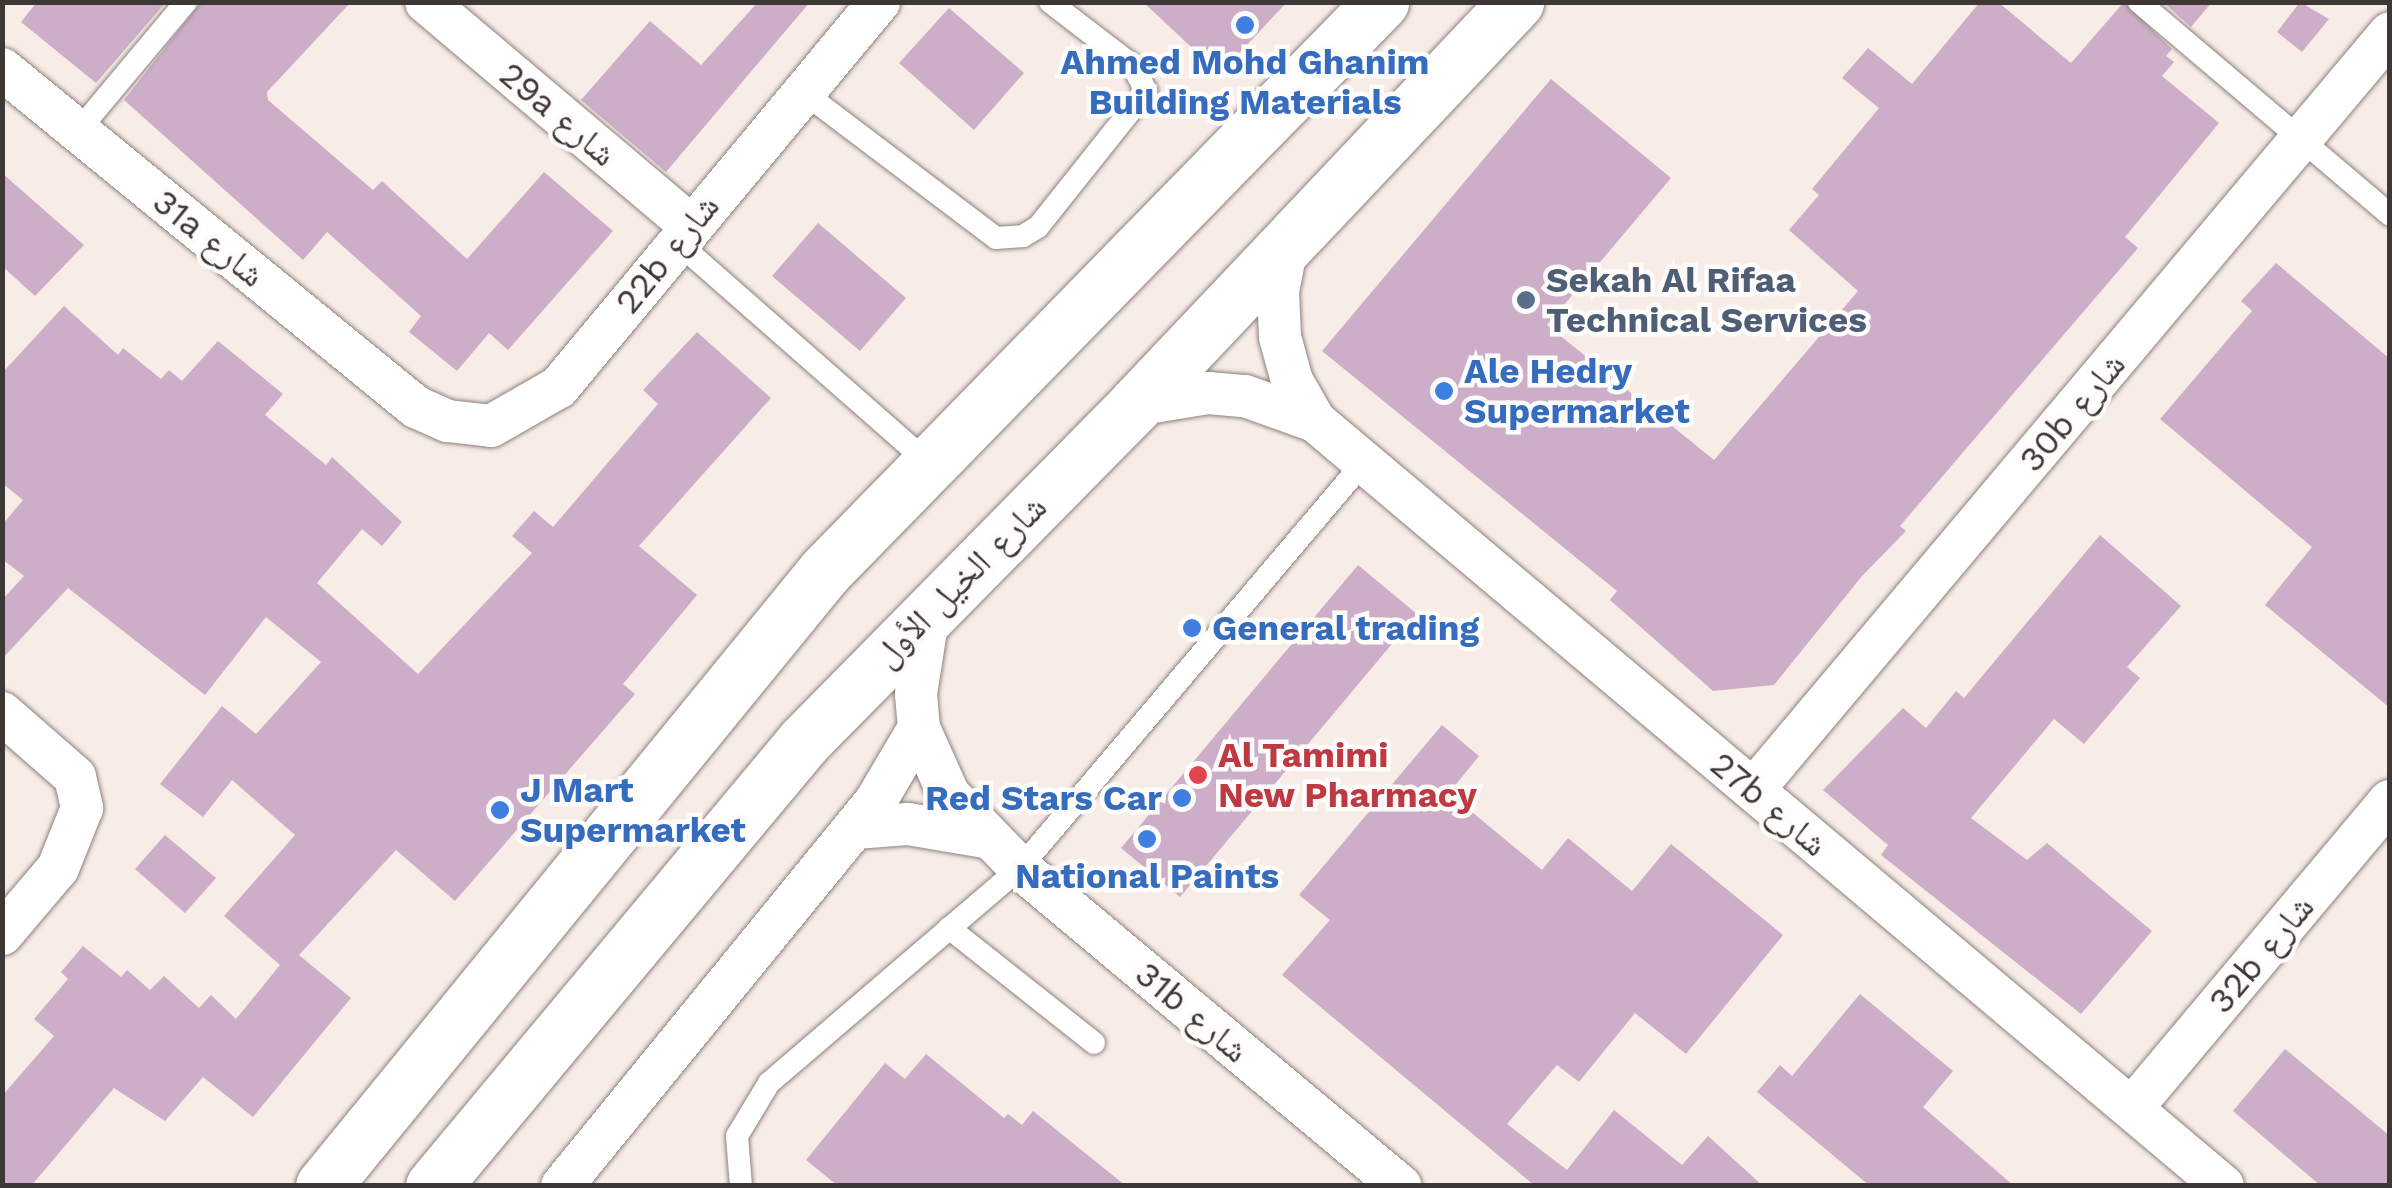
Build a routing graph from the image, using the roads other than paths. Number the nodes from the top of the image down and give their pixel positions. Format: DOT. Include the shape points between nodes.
graph roads {
  1 [pos="186,2"];
  2 [pos="426,2"];
  3 [pos="879,2"];
  4 [pos="1050,2"];
  5 [pos="1381,2"];
  6 [pos="1516,2"];
  7 [pos="2138,2"];
  8 [pos="2390,33"];
  9 [pos="2,69"];
  10 [pos="803,92"];
  11 [pos="78,131"];
  12 [pos="2300,139"];
  13 [pos="2390,215"];
  14 [pos="683,233"];
  15 [pos="1288,246"];
  16 [pos="1135,405"];
  17 [pos="416,406"];
  18 [pos="1315,421"];
  19 [pos="1364,462"];
  20 [pos="929,463"];
  21 [pos="929,611"];
  22 [pos="2,713"];
  23 [pos="919,728"];
  24 [pos="1754,790"];
  25 [pos="2390,801"];
  26 [pos="855,828"];
  27 [pos="984,837"];
  28 [pos="1020,868"];
  29 [pos="950,928"];
  30 [pos="2,934"];
  31 [pos="1094,1044"];
  32 [pos="2132,1108"];
  33 [pos="323,1186"];
  34 [pos="433,1186"];
  35 [pos="562,1186"];
  36 [pos="741,1186"];
  37 [pos="1400,1186"];
  38 [pos="2223,1186"];
  1 -- 11 [label="lane"];
  2 -- 14 [label="street, 29a شارع"];
  3 -- 10 [label="street, 22b شارع"];
  4 -- 10 [label="lane" via="1132,66 1146,91 1038,228 1024,236 996,238"];
  5 -- 20 [label="main road"];
  6 -- 15 [label="main road, شارع الخيل الأول"];
  7 -- 12 [label="lane"];
  8 -- 12 [label="street, 30b شارع"];
  9 -- 11 [label="street, 31a شارع"];
  10 -- 14 [label="street, 22b شارع"];
  11 -- 17 [label="street, 31a شارع"];
  12 -- 13 [label="lane"];
  12 -- 24 [label="street, 30b شارع"];
  14 -- 17 [label="street, 22b شارع" via="559,387 528,409 491,426 448,421"];
  14 -- 20 [label="lane"];
  15 -- 16 [label="main road, شارع الخيل الأول"];
  15 -- 18 [label="street, 27b شارع" via="1278,291 1280,337 1292,381"];
  16 -- 18 [label="street, 27b شارع" via="1208,393 1246,396"];
  16 -- 21 [label="main road, شارع الخيل الأول"];
  18 -- 19 [label="street, 27b شارع"];
  19 -- 24 [label="street, 27b شارع"];
  19 -- 28 [label="lane"];
  20 -- 33 [label="main road" via="767,638"];
  21 -- 23 [label="street, 31b شارع" via="916,694"];
  21 -- 34 [label="main road, شارع الخيل الأول" via="764,786"];
  22 -- 30 [label="street" via="75,777 82,808 74,840"];
  23 -- 26 [label="street"];
  23 -- 27 [label="street, 31b شارع" via="950,795"];
  24 -- 32 [label="street, 27b شارع"];
  25 -- 32 [label="street, 32b شارع"];
  26 -- 27 [label="street" via="908,824"];
  26 -- 35 [label="street"];
  27 -- 28 [label="street, 31b شارع"];
  28 -- 29 [label="lane"];
  28 -- 37 [label="street, 31b شارع"];
  29 -- 31 [label="lane"];
  29 -- 36 [label="lane" via="769,1083 738,1136"];
  32 -- 38 [label="street, 27b شارع"];
}
